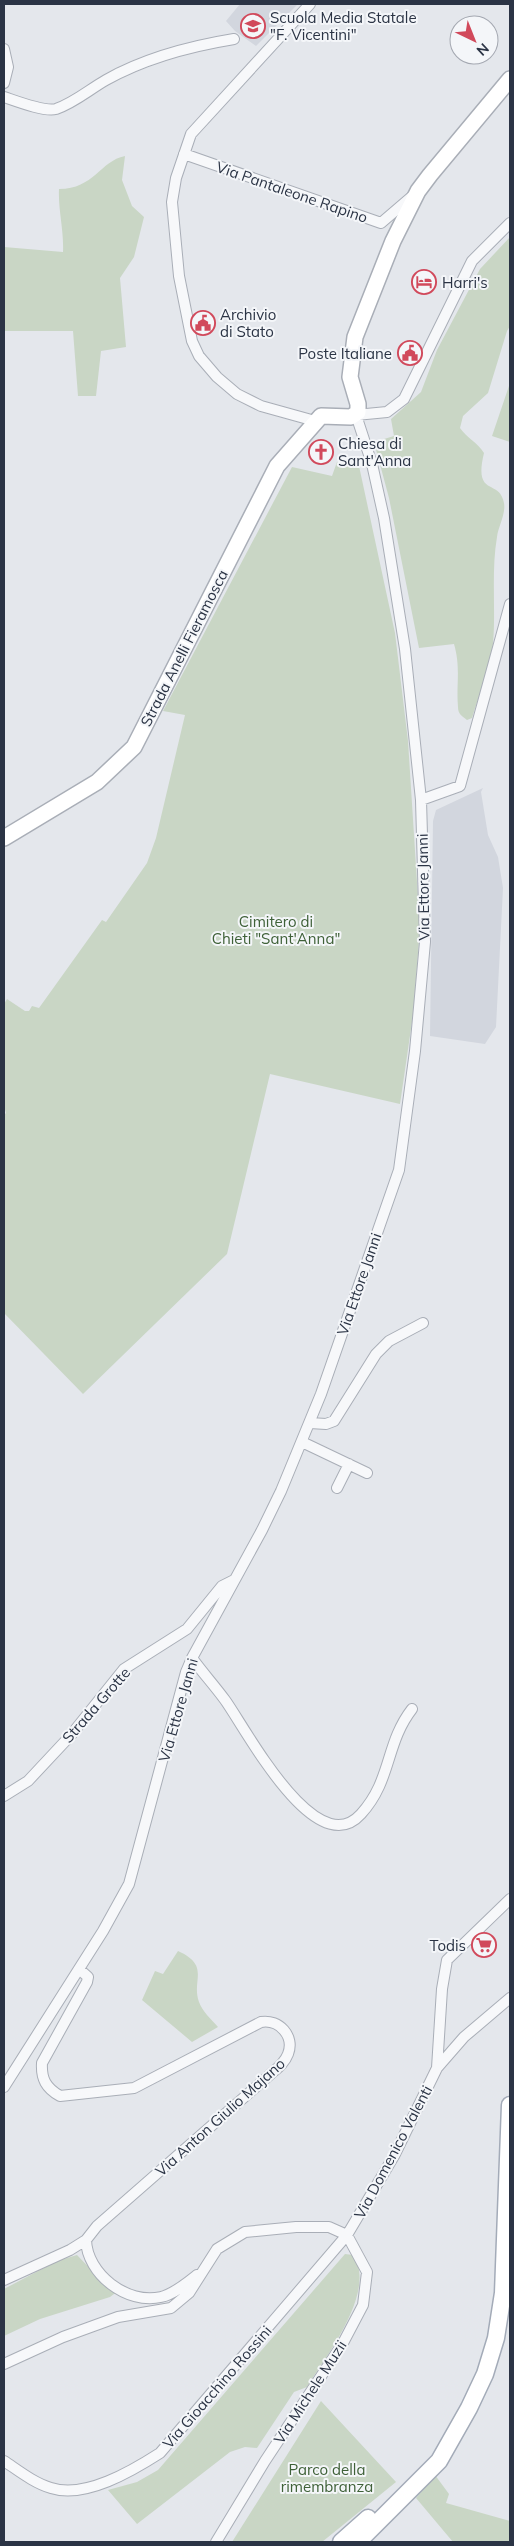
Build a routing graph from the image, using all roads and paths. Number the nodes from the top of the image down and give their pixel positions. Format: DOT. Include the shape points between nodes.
graph roads {
  1 [pos="310,4"];
  2 [pos="234,39"];
  3 [pos="4,49"];
  4 [pos="510,78"];
  5 [pos="4,82"];
  6 [pos="4,97"];
  7 [pos="184,154"];
  8 [pos="418,191"];
  9 [pos="510,223"];
  10 [pos="356,415"];
  11 [pos="318,419"];
  12 [pos="510,604"];
  13 [pos="421,800"];
  14 [pos="4,838"];
  15 [pos="423,1323"];
  16 [pos="310,1423"];
  17 [pos="302,1442"];
  18 [pos="349,1464"];
  19 [pos="368,1473"];
  20 [pos="337,1488"];
  21 [pos="234,1580"];
  22 [pos="192,1658"];
  23 [pos="412,1709"];
  24 [pos="4,1796"];
  25 [pos="510,1899"];
  26 [pos="78,1969"];
  27 [pos="510,1998"];
  28 [pos="437,2068"];
  29 [pos="4,2087"];
  30 [pos="510,2105"];
  31 [pos="348,2235"];
  32 [pos="86,2240"];
  33 [pos="202,2271"];
  34 [pos="4,2280"];
  35 [pos="507,2295"];
  36 [pos="4,2364"];
  37 [pos="451,2439"];
  38 [pos="4,2461"];
  39 [pos="216,2542"];
  40 [pos="341,2542"];
  41 [pos="358,2542"];
  1 -- 7 [label="street" via="192,134"];
  2 -- 6 [label="street" via="197,45 146,62 107,79 54,110"];
  3 -- 5 [label="street" via="8,66"];
  4 -- 8 [label="street"];
  7 -- 8 [label="street, Via Pantaleone Rapino" via="381,223"];
  7 -- 11 [label="street" via="172,202 179,276 192,342 199,356 216,377 237,394 261,406"];
  8 -- 10 [label="street" via="393,241 355,338 350,377 359,409"];
  9 -- 10 [label="street" via="472,261 404,399 387,412"];
  10 -- 11 [label="street"];
  10 -- 13 [label="street, Via Ettore Janni" via="372,464 384,518 405,648"];
  11 -- 14 [label="street, Strada Anelli Fieramosca" via="277,466 134,746 97,782"];
  12 -- 13 [label="street" via="460,786"];
  13 -- 16 [label="street, Via Ettore Janni" via="425,942 416,1051 399,1170"];
  15 -- 16 [label="street" via="389,1341 376,1354 334,1421"];
  16 -- 17 [label="street, Via Ettore Janni"];
  17 -- 18 [label="street"];
  17 -- 21 [label="street, Via Ettore Janni" via="262,1530"];
  18 -- 19 [label="street"];
  18 -- 20 [label="street"];
  21 -- 22 [label="street, Via Ettore Janni"];
  21 -- 24 [label="street, Strada Grotte" via="222,1586 187,1629 124,1669 71,1735 28,1781"];
  22 -- 23 [label="street" via="278,1780 309,1812 334,1825 351,1824 378,1792 396,1733"];
  22 -- 26 [label="street, Via Ettore Janni" via="129,1884"];
  25 -- 28 [label="street, Via Domenico Valenti" via="447,1960"];
  26 -- 29 [label="street, Via Ettore Janni"];
  26 -- 32 [label="street, Via Anton Giulio Majano" via="88,1978 42,2063 44,2082 50,2091 60,2096 134,2088 261,2022 278,2024 284,2029 289,2042 288,2055 273,2072 102,2222"];
  27 -- 28 [label="street, Via Domenico Valenti" via="464,2037"];
  28 -- 31 [label="street, Via Domenico Valenti" via="394,2156"];
  30 -- 35 [label="main road"];
  31 -- 33 [label="street" via="329,2228 296,2227 245,2232 217,2249"];
  31 -- 38 [label="street, Via Gioacchino Rossini" via="160,2453 134,2470 81,2490 51,2488 32,2480"];
  31 -- 39 [label="street, Via Michele Muzii" via="367,2272 363,2305 343,2343"];
  32 -- 33 [label="street" via="88,2255 95,2269 114,2286 141,2296 160,2297"];
  32 -- 34 [label="street, Via Anton Giulio Majano"];
  33 -- 36 [label="street" via="189,2293 171,2308 118,2317"];
  35 -- 37 [label="main road" via="485,2374"];
  37 -- 40 [label="main road"];
  37 -- 41 [label="main road" via="439,2461"];
}
